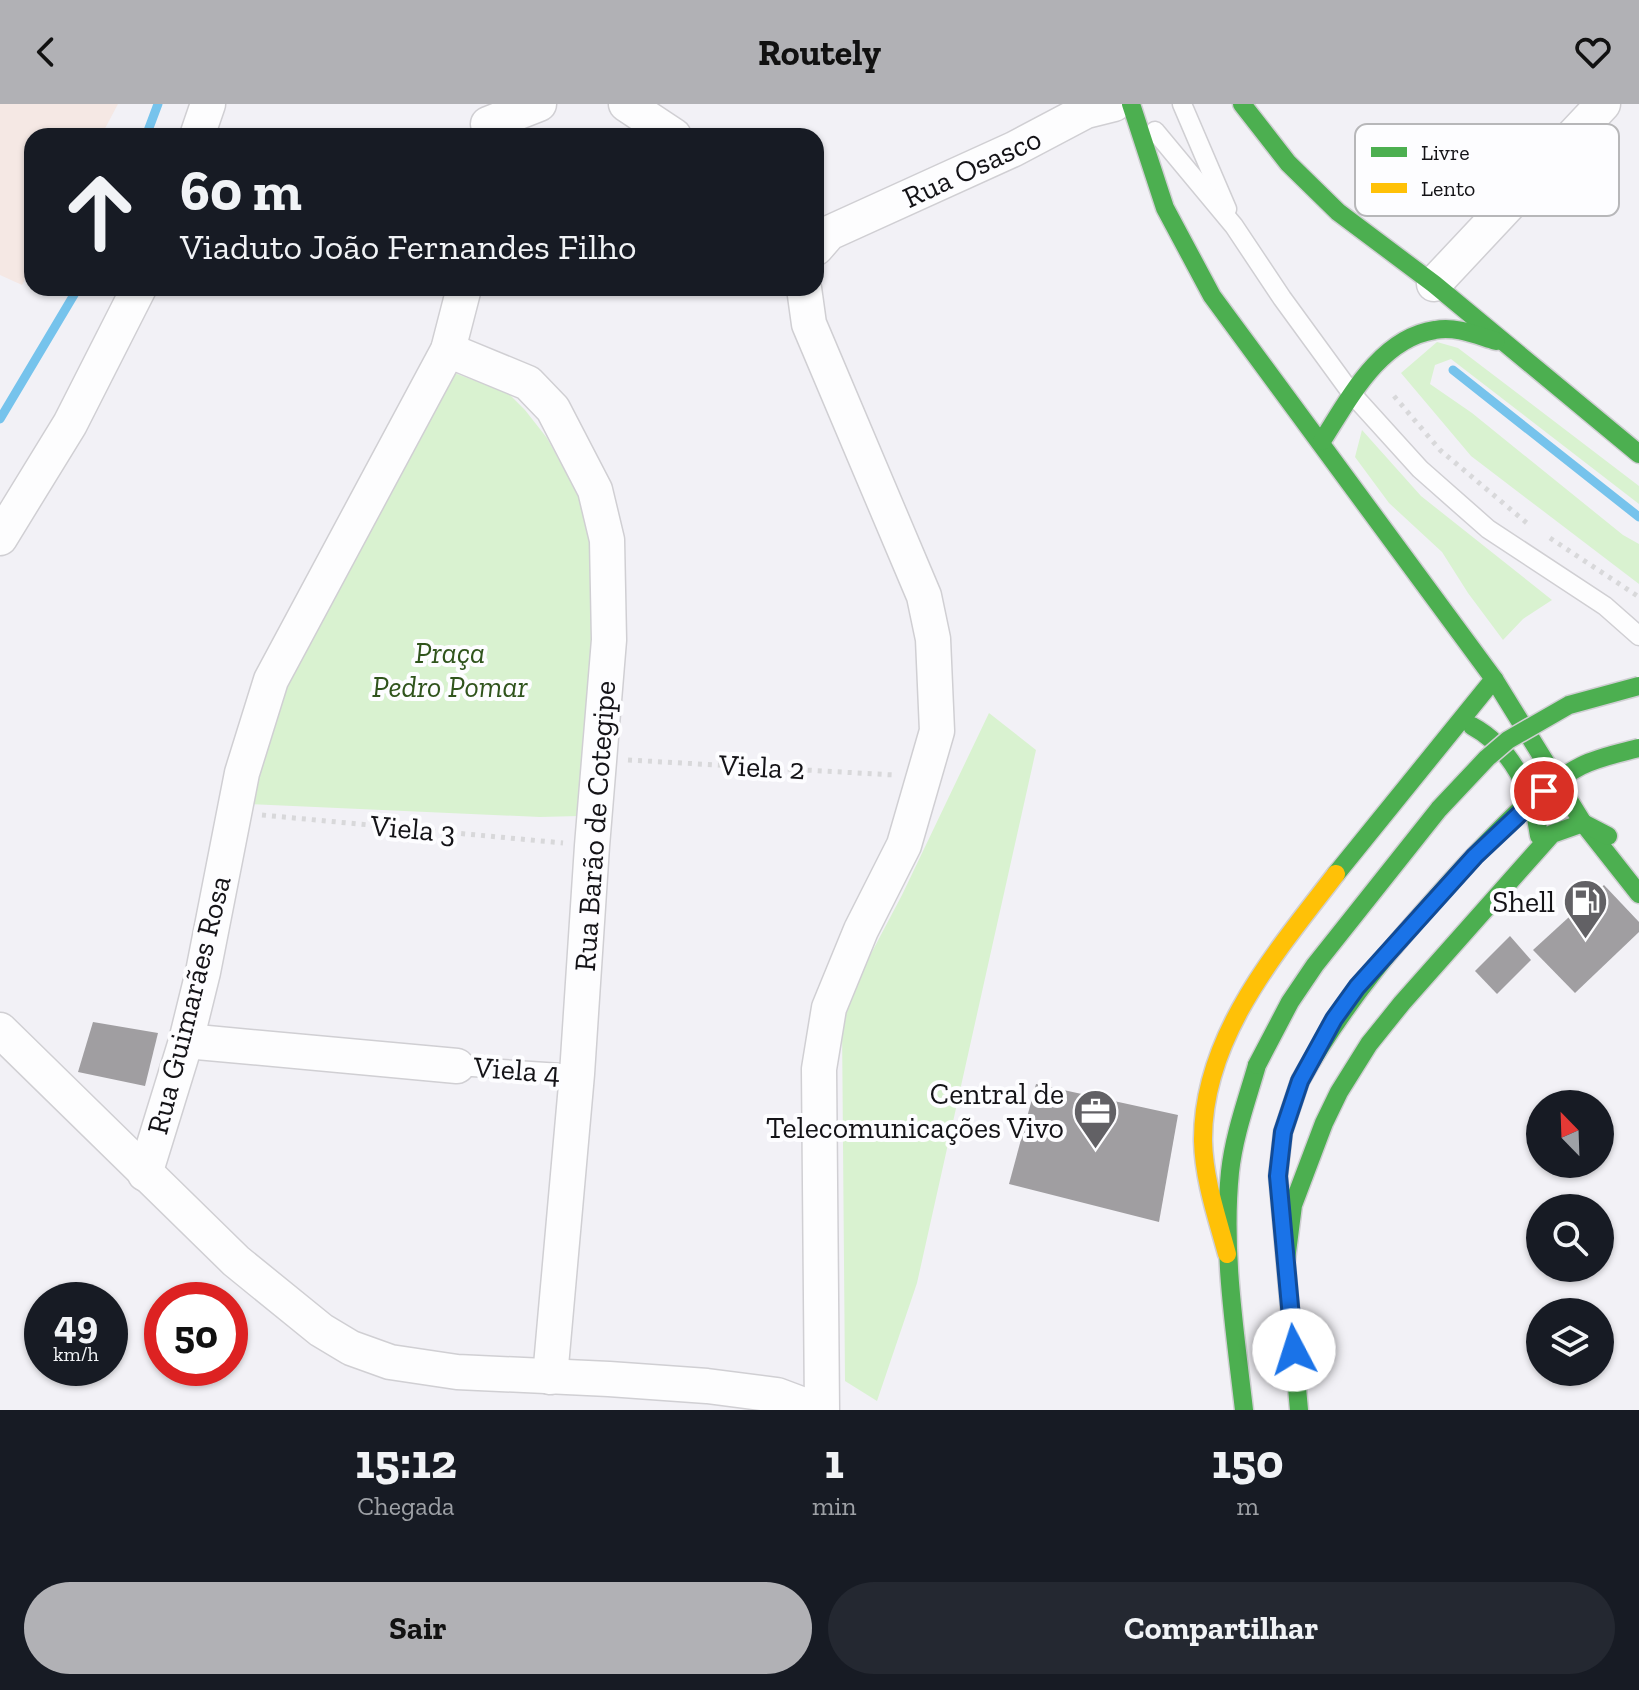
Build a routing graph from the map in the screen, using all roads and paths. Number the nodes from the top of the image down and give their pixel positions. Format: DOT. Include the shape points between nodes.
graph roads {
  1 [pos="208,104"];
  2 [pos="539,104"];
  3 [pos="626,104"];
  4 [pos="1132,104"];
  5 [pos="1182,104"];
  6 [pos="1224,104"];
  7 [pos="1242,104"];
  8 [pos="1603,104"];
  9 [pos="1085,106"];
  10 [pos="489,121"];
  11 [pos="1584,124"];
  12 [pos="200,128"];
  13 [pos="662,128"];
  14 [pos="1263,134"];
  15 [pos="1498,216"];
  16 [pos="1234,226"];
  17 [pos="824,233"];
  18 [pos="1434,284"];
  19 [pos="135,296"];
  20 [pos="462,296"];
  21 [pos="805,296"];
  22 [pos="1506,345"];
  23 [pos="448,350"];
  24 [pos="1390,390"];
  25 [pos="1352,394"];
  26 [pos="1322,441"];
  27 [pos="1639,454"];
  28 [pos="1528,524"];
  29 [pos="1541,533"];
  30 [pos="0,538"];
  31 [pos="1639,597"];
  32 [pos="1639,636"];
  33 [pos="1494,679"];
  34 [pos="1639,686"];
  35 [pos="1458,724"];
  36 [pos="1639,748"];
  37 [pos="599,758"];
  38 [pos="925,777"];
  39 [pos="235,813"];
  40 [pos="1583,823"];
  41 [pos="1626,843"];
  42 [pos="592,846"];
  43 [pos="1538,847"];
  44 [pos="1639,894"];
  45 [pos="0,1030"];
  46 [pos="186,1041"];
  47 [pos="457,1066"];
  48 [pos="577,1074"];
  49 [pos="145,1174"];
  50 [pos="1227,1254"];
  51 [pos="1286,1260"];
  52 [pos="550,1377"];
  53 [pos="819,1410"];
  54 [pos="1244,1410"];
  55 [pos="1299,1410"];
  1 -- 12 [label="street"];
  2 -- 10 [label="street"];
  3 -- 13 [label="street"];
  4 -- 16 [label="lane"];
  4 -- 26 [label="main road" via="1165,208 1212,296"];
  5 -- 16 [label="lane"];
  6 -- 14 [label="main road"];
  7 -- 14 [label="main road"];
  8 -- 11 [label="street"];
  9 -- 17 [label="street, Rua Osasco" via="1014,149"];
  14 -- 18 [label="main road" via="1338,212"];
  15 -- 18 [label="street"];
  16 -- 25 [label="lane"];
  18 -- 22 [label="main road"];
  19 -- 30 [label="street" via="70,424"];
  20 -- 23 [label="street, Rua Guimarães Rosa"];
  21 -- 38 [label="street" via="809,324 924,596 933,639 937,731"];
  22 -- 25 [label="main road" via="1459,328 1425,330 1392,349"];
  22 -- 27 [label="main road"];
  23 -- 37 [label="street, Rua Barão de Cotegipe" via="528,383 553,409 595,490 607,540 609,640"];
  23 -- 39 [label="street, Rua Guimarães Rosa" via="271,680"];
  24 -- 28 [label="path" via="1440,450"];
  25 -- 26 [label="main road"];
  25 -- 32 [label="lane" via="1458,505 1605,606"];
  26 -- 33 [label="main road"];
  29 -- 31 [label="path"];
  33 -- 35 [label="main road"];
  33 -- 40 [label="main road"];
  34 -- 50 [label="main road, bridge" via="1569,705 1487,758 1439,809 1315,965 1257,1065 1230,1171"];
  35 -- 43 [label="main road" via="1485,730 1495,739 1530,798 1539,827"];
  35 -- 50 [label="main road" via="1278,951 1222,1044 1204,1125 1208,1180"];
  36 -- 51 [label="main road, bridge" via="1583,765 1513,818 1439,894 1334,1019 1300,1081 1279,1152"];
  37 -- 38 [label="path, Viela 2"];
  37 -- 42 [label="street, Rua Barão de Cotegipe"];
  38 -- 53 [label="street" via="904,845 861,930 823,1037 817,1108"];
  39 -- 42 [label="path, Viela 3"];
  39 -- 46 [label="street, Rua Guimarães Rosa"];
  40 -- 41 [label="main road"];
  40 -- 43 [label="main road" via="1552,834"];
  40 -- 44 [label="main road"];
  42 -- 48 [label="street, Rua Barão de Cotegipe"];
  43 -- 51 [label="main road" via="1411,991 1339,1092 1293,1205"];
  45 -- 49 [label="street"];
  46 -- 47 [label="street"];
  46 -- 49 [label="street, Rua Guimarães Rosa"];
  47 -- 48 [label="lane, Viela 4"];
  48 -- 52 [label="street, Rua Barão de Cotegipe"];
  49 -- 52 [label="street, Rua Guimarães Rosa" via="236,1261 351,1348 390,1362 457,1372"];
  50 -- 54 [label="main road"];
  51 -- 55 [label="main road"];
  52 -- 53 [label="street, Rua Guimarães Rosa" via="707,1386 777,1395"];
}
